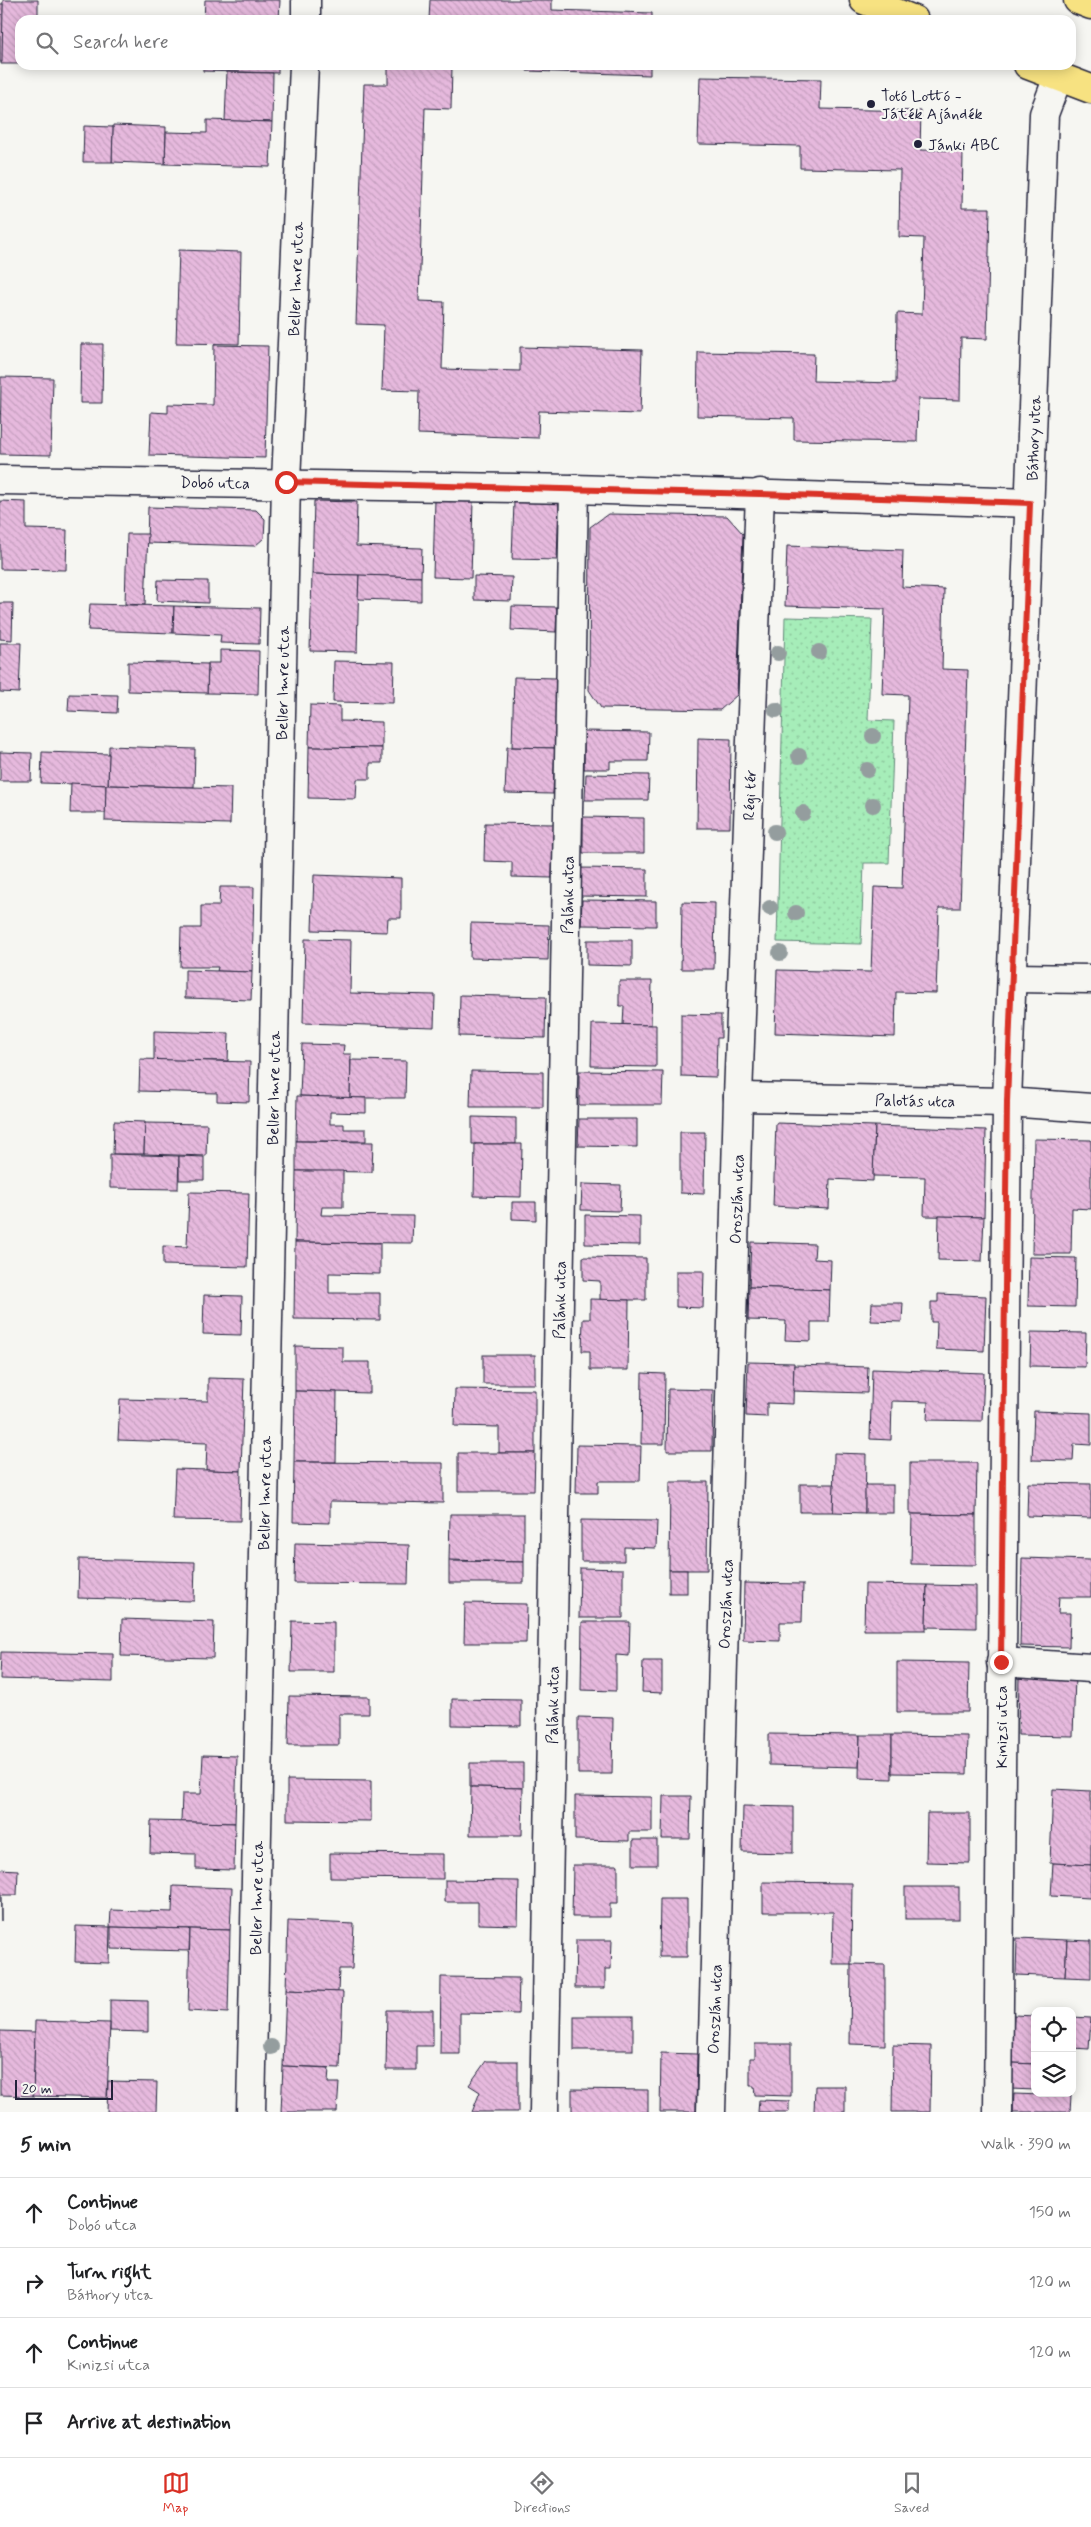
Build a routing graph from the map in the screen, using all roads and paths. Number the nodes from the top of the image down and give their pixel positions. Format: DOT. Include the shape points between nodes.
graph roads {
  1 [pos="306,0"];
  2 [pos="864,0"];
  3 [pos="1078,0"];
  4 [pos="1091,5"];
  5 [pos="306,15"];
  6 [pos="902,15"];
  7 [pos="304,70"];
  8 [pos="1040,70"];
  9 [pos="1058,77"];
  10 [pos="1091,89"];
  11 [pos="0,480"];
  12 [pos="286,482"];
  13 [pos="574,488"];
  14 [pos="760,494"];
  15 [pos="1030,503"];
  16 [pos="1012,978"];
  17 [pos="1091,979"];
  18 [pos="738,1097"];
  19 [pos="1007,1102"];
  20 [pos="1091,1108"];
  21 [pos="1001,1662"];
  22 [pos="1091,1668"];
  23 [pos="251,2112"];
  24 [pos="544,2112"];
  25 [pos="711,2112"];
  26 [pos="998,2112"];
  1 -- 5 [label="street"];
  2 -- 6 [label="main road"];
  3 -- 4 [label="main road"];
  7 -- 12 [label="street, Beller Imre utca"];
  8 -- 9 [label="main road"];
  9 -- 10 [label="main road"];
  9 -- 15 [label="street, Báthory utca" via="1044,114"];
  11 -- 12 [label="street, Dobó utca"];
  12 -- 13 [label="street, Dobó utca"];
  12 -- 23 [label="street, Beller Imre utca"];
  13 -- 14 [label="street, Dobó utca"];
  13 -- 24 [label="street, Palánk utca"];
  14 -- 15 [label="street, Dobó utca"];
  14 -- 18 [label="street, Régi tér"];
  15 -- 16 [label="street, Báthory utca"];
  16 -- 17 [label="street"];
  16 -- 19 [label="street, Báthory utca"];
  18 -- 19 [label="street, Palotás utca"];
  18 -- 25 [label="street, Oroszlán utca"];
  19 -- 20 [label="street, Palotás utca"];
  19 -- 21 [label="street, Kinizsi utca"];
  21 -- 22 [label="street"];
  21 -- 26 [label="street, Kinizsi utca"];
}
